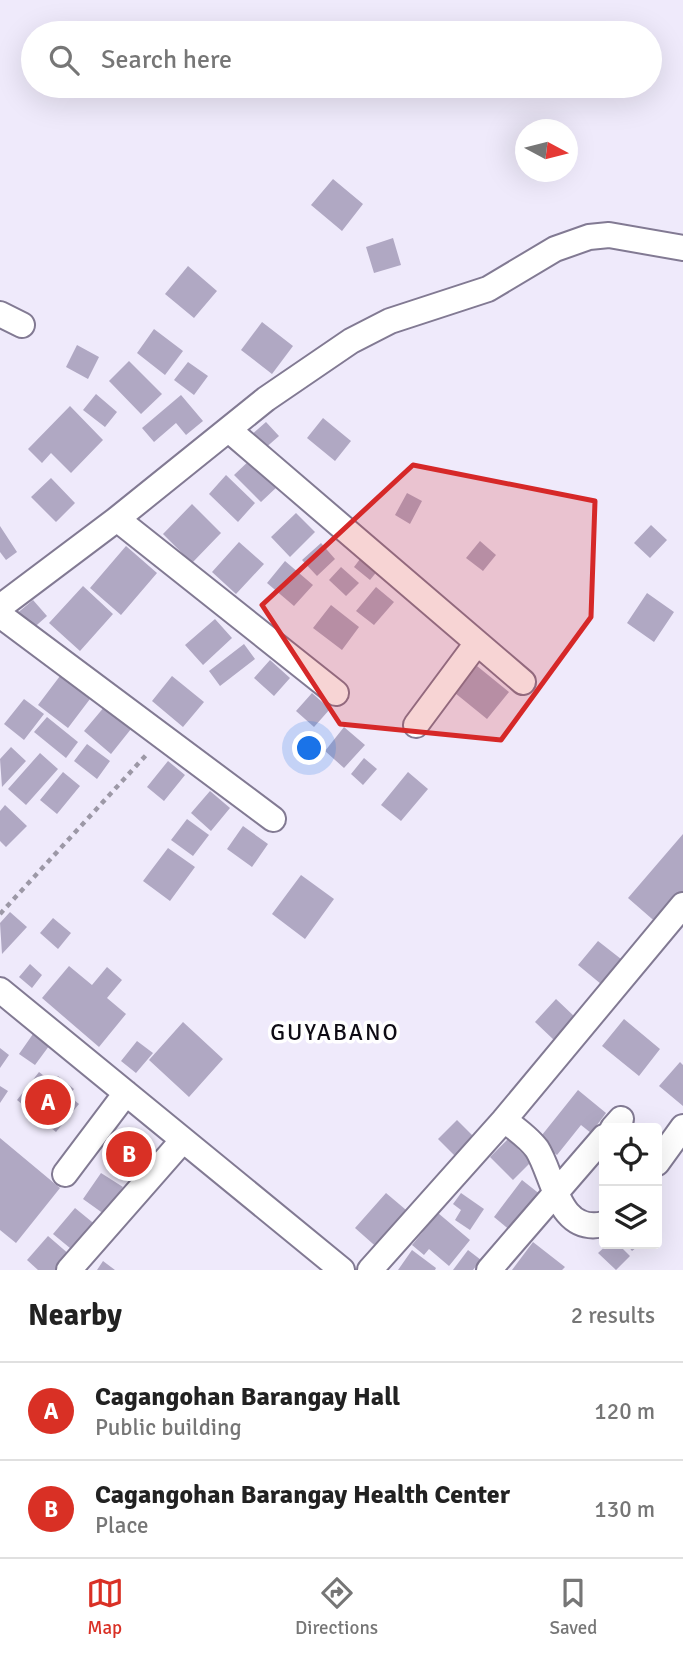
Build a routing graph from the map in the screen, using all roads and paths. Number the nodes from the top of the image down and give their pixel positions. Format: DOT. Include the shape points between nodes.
graph roads {
  1 [pos="683,248"];
  2 [pos="0,314"];
  3 [pos="22,326"];
  4 [pos="229,430"];
  5 [pos="117,519"];
  6 [pos="0,607"];
  7 [pos="0,615"];
  8 [pos="477,643"];
  9 [pos="523,682"];
  10 [pos="336,693"];
  11 [pos="416,725"];
  12 [pos="163,737"];
  13 [pos="273,820"];
  14 [pos="683,905"];
  15 [pos="0,914"];
  16 [pos="0,990"];
  17 [pos="127,1093"];
  18 [pos="503,1120"];
  19 [pos="683,1127"];
  20 [pos="183,1140"];
  21 [pos="599,1143"];
  22 [pos="662,1156"];
  23 [pos="65,1174"];
  24 [pos="555,1192"];
  25 [pos="599,1225"];
  26 [pos="69,1270"];
  27 [pos="342,1270"];
  28 [pos="370,1270"];
  29 [pos="489,1270"];
  1 -- 4 [label="street" via="609,235 555,249 488,289 390,321 351,341"];
  2 -- 3 [label="street"];
  4 -- 5 [label="street"];
  4 -- 8 [label="street"];
  5 -- 6 [label="street"];
  5 -- 10 [label="street"];
  7 -- 12 [label="street"];
  8 -- 9 [label="street"];
  8 -- 11 [label="street"];
  12 -- 13 [label="street"];
  12 -- 15 [label="path"];
  14 -- 18 [label="street"];
  16 -- 17 [label="street"];
  17 -- 20 [label="street"];
  17 -- 23 [label="street"];
  18 -- 24 [label="street" via="538,1151"];
  18 -- 28 [label="street"];
  19 -- 22 [label="street"];
  20 -- 26 [label="street"];
  20 -- 27 [label="street"];
  21 -- 24 [label="street"];
  24 -- 25 [label="street" via="573,1218"];
  24 -- 29 [label="street"];
}
